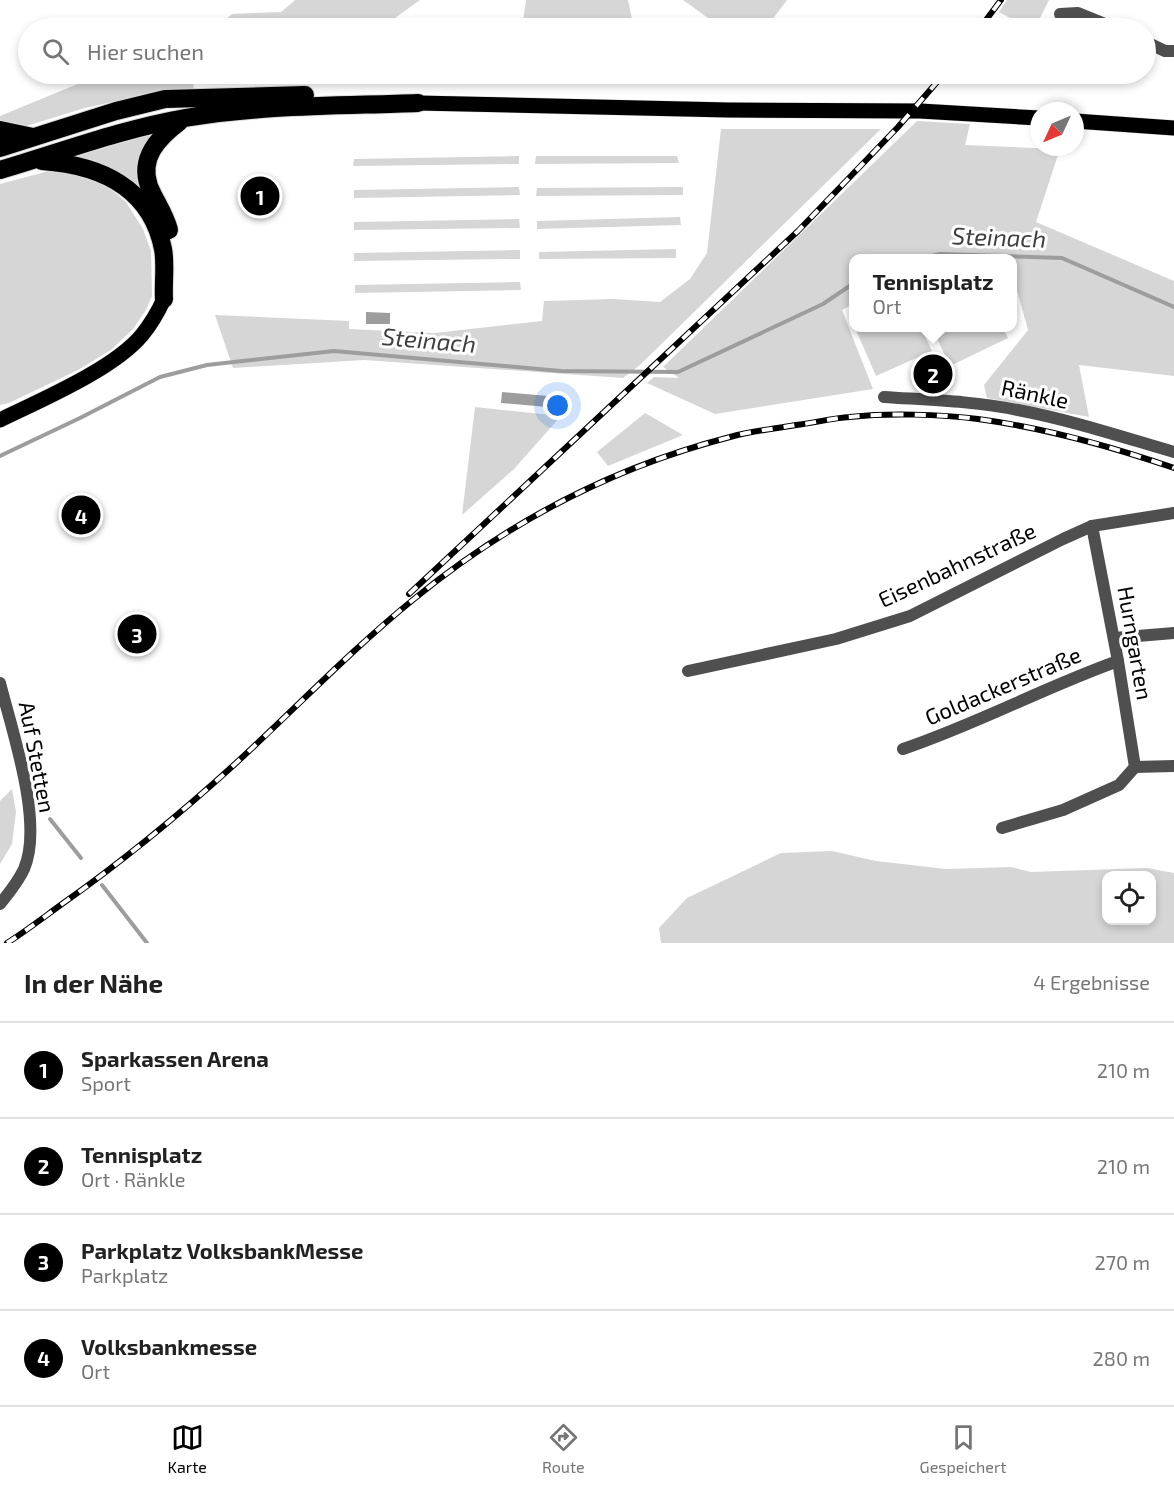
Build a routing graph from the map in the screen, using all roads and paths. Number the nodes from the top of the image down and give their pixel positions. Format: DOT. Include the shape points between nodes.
graph roads {
  1 [pos="1060,14"];
  2 [pos="1090,18"];
  3 [pos="1156,47"];
  4 [pos="1174,51"];
  5 [pos="418,103"];
  6 [pos="1030,117"];
  7 [pos="183,119"];
  8 [pos="1084,122"];
  9 [pos="1174,128"];
  10 [pos="0,130"];
  11 [pos="35,138"];
  12 [pos="0,148"];
  13 [pos="32,160"];
  14 [pos="0,170"];
  15 [pos="164,299"];
  16 [pos="884,397"];
  17 [pos="0,420"];
  18 [pos="1174,452"];
  19 [pos="1174,513"];
  20 [pos="1092,526"];
  21 [pos="1174,633"];
  22 [pos="1114,638"];
  23 [pos="1118,661"];
  24 [pos="688,671"];
  25 [pos="0,683"];
  26 [pos="903,749"];
  27 [pos="1174,766"];
  28 [pos="1135,767"];
  29 [pos="1002,828"];
  30 [pos="0,904"];
  1 -- 2 [label="street" via="1078,13"];
  3 -- 4 [label="street"];
  5 -- 6 [label="main road" via="920,111"];
  5 -- 7 [label="highway" via="290,108"];
  5 -- 11 [label="highway" via="339,95 165,99"];
  7 -- 13 [label="highway"];
  7 -- 15 [label="highway" via="157,141 148,156 146,171 169,227 171,275"];
  8 -- 9 [label="main road"];
  10 -- 11 [label="highway"];
  11 -- 12 [label="highway"];
  13 -- 14 [label="highway"];
  13 -- 15 [label="highway" via="67,163 104,173 128,189 158,230 164,251"];
  15 -- 17 [label="main road" via="142,336 117,357"];
  16 -- 18 [label="street, Ränkle" via="1017,410"];
  19 -- 20 [label="street, Eisenbahnstraße"];
  20 -- 22 [label="street, Hurngarten"];
  20 -- 24 [label="street, Eisenbahnstraße" via="910,616 836,639"];
  21 -- 22 [label="street"];
  22 -- 23 [label="street, Hurngarten"];
  23 -- 26 [label="street, Goldackerstraße"];
  23 -- 28 [label="street, Hurngarten"];
  25 -- 30 [label="street, Auf Stetten" via="30,810 24,869"];
  27 -- 28 [label="street"];
  28 -- 29 [label="street" via="1119,785 1063,810"];
}
